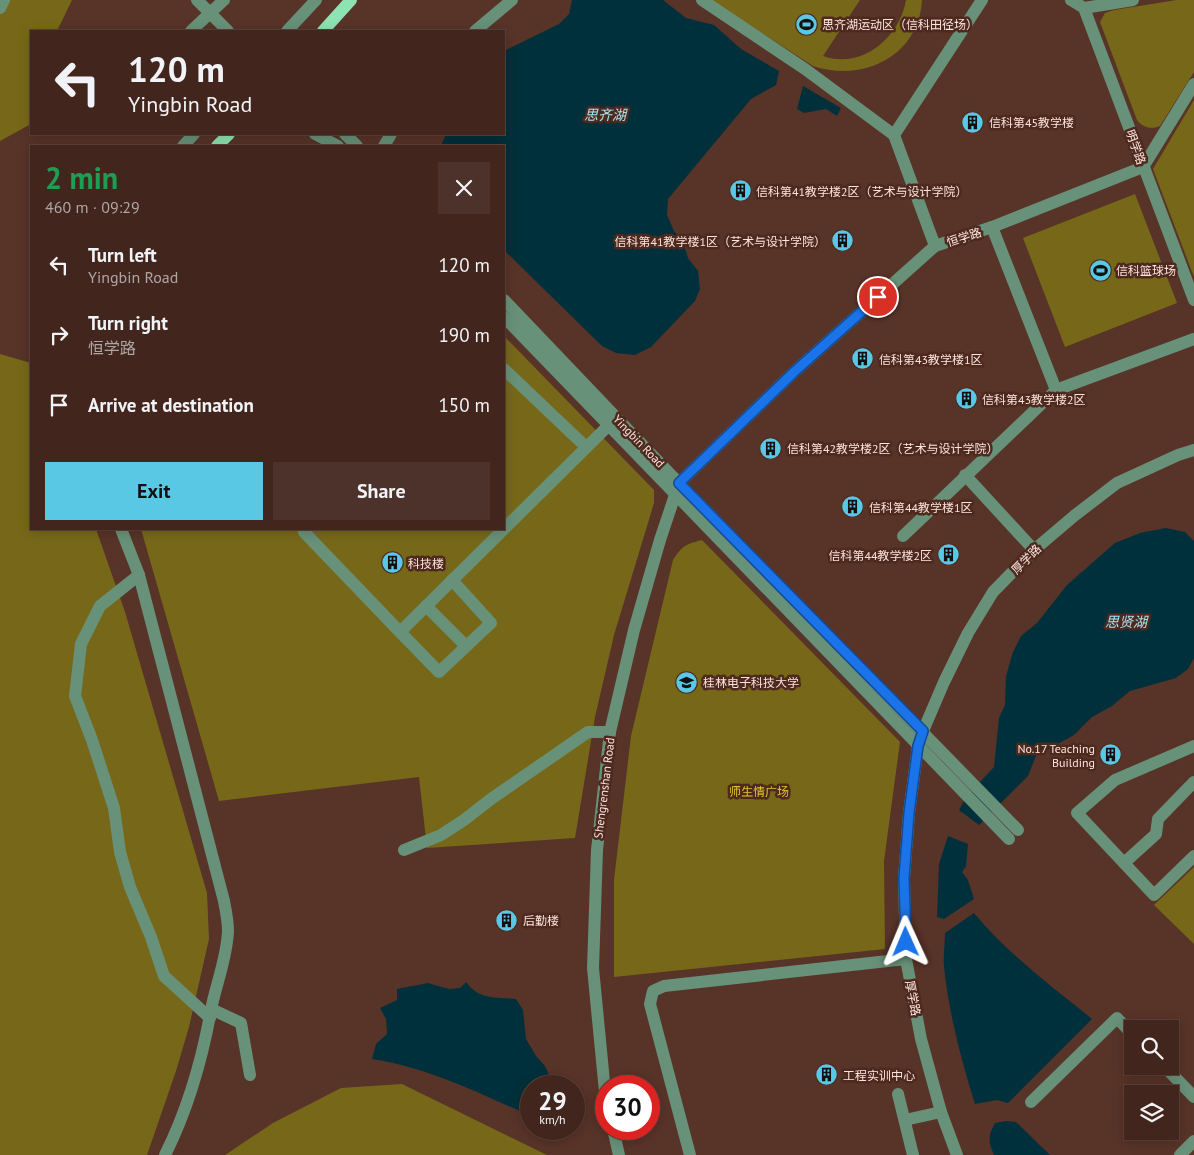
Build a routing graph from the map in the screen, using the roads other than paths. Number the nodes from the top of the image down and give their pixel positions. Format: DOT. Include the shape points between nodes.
graph roads {
  1 [pos="4,0"];
  2 [pos="197,0"];
  3 [pos="224,0"];
  4 [pos="316,0"];
  5 [pos="351,0"];
  6 [pos="512,0"];
  7 [pos="702,0"];
  8 [pos="982,0"];
  9 [pos="1071,0"];
  10 [pos="1133,0"];
  11 [pos="0,8"];
  12 [pos="1084,8"];
  13 [pos="210,13"];
  14 [pos="192,30"];
  15 [pos="227,30"];
  16 [pos="287,30"];
  17 [pos="324,30"];
  18 [pos="476,30"];
  19 [pos="1194,84"];
  20 [pos="193,135"];
  21 [pos="227,135"];
  22 [pos="317,135"];
  23 [pos="347,135"];
  24 [pos="894,135"];
  25 [pos="184,145"];
  26 [pos="218,145"];
  27 [pos="336,145"];
  28 [pos="356,145"];
  29 [pos="1143,167"];
  30 [pos="992,227"];
  31 [pos="935,246"];
  32 [pos="1194,300"];
  33 [pos="505,301"];
  34 [pos="505,318"];
  35 [pos="1194,339"];
  36 [pos="505,370"];
  37 [pos="1056,390"];
  38 [pos="608,425"];
  39 [pos="586,447"];
  40 [pos="1194,450"];
  41 [pos="965,475"];
  42 [pos="677,488"];
  43 [pos="505,527"];
  44 [pos="121,530"];
  45 [pos="304,530"];
  46 [pos="502,530"];
  47 [pos="903,536"];
  48 [pos="1034,550"];
  49 [pos="139,575"];
  50 [pos="452,580"];
  51 [pos="426,606"];
  52 [pos="400,632"];
  53 [pos="466,646"];
  54 [pos="923,731"];
  55 [pos="610,732"];
  56 [pos="918,746"];
  57 [pos="1194,746"];
  58 [pos="1194,782"];
  59 [pos="1018,830"];
  60 [pos="1009,839"];
  61 [pos="404,850"];
  62 [pos="1194,856"];
  63 [pos="1124,863"];
  64 [pos="906,959"];
  65 [pos="211,1013"];
  66 [pos="1124,1025"];
  67 [pos="250,1075"];
  68 [pos="603,1075"];
  69 [pos="1173,1075"];
  70 [pos="898,1094"];
  71 [pos="1194,1097"];
  72 [pos="1031,1102"];
  73 [pos="940,1112"];
  74 [pos="905,1120"];
  75 [pos="616,1140"];
  76 [pos="1194,1141"];
  77 [pos="165,1155"];
  78 [pos="619,1155"];
  79 [pos="690,1155"];
  80 [pos="913,1155"];
  81 [pos="957,1155"];
  82 [pos="1180,1155"];
  1 -- 11 [label="street"];
  2 -- 13 [label="street"];
  3 -- 13 [label="street"];
  4 -- 16 [label="street"];
  5 -- 17 [label="main road"];
  6 -- 18 [label="street"];
  7 -- 24 [label="street"];
  8 -- 24 [label="street"];
  9 -- 12 [label="street"];
  10 -- 12 [label="street"];
  12 -- 29 [label="street, 明学路"];
  13 -- 14 [label="street"];
  13 -- 15 [label="street"];
  19 -- 29 [label="street"];
  20 -- 25 [label="street"];
  21 -- 26 [label="main road"];
  22 -- 27 [label="street"];
  23 -- 28 [label="street"];
  24 -- 31 [label="street"];
  29 -- 30 [label="street, 恒学路"];
  29 -- 32 [label="street, 明学路"];
  30 -- 31 [label="street, 恒学路"];
  30 -- 37 [label="street"];
  31 -- 42 [label="street, 恒学路" via="794,372"];
  33 -- 42 [label="street, Yingbin Road"];
  34 -- 38 [label="street, Yingbin Road"];
  35 -- 37 [label="street"];
  36 -- 39 [label="street"];
  37 -- 41 [label="street"];
  38 -- 39 [label="street"];
  38 -- 42 [label="street, Yingbin Road"];
  39 -- 43 [label="street"];
  40 -- 48 [label="street, 厚学路" via="1117,483"];
  41 -- 47 [label="street"];
  41 -- 48 [label="street"];
  42 -- 54 [label="street, Yingbin Road"];
  42 -- 55 [label="street, Shengrenshan Road" via="634,630"];
  42 -- 56 [label="street, Yingbin Road"];
  44 -- 49 [label="street"];
  45 -- 52 [label="street"];
  46 -- 50 [label="street"];
  48 -- 54 [label="street, 厚学路" via="993,592 968,633"];
  49 -- 65 [label="street" via="227,914 228,932"];
  49 -- 65 [label="street" via="100,606 81,644 75,696 114,808 120,852 130,887 164,976"];
  50 -- 51 [label="street"];
  50 -- 53 [label="street" via="491,622"];
  51 -- 52 [label="street"];
  51 -- 53 [label="street"];
  52 -- 53 [label="street" via="439,672"];
  54 -- 56 [label="street, 厚学路"];
  54 -- 59 [label="street, Yingbin Road"];
  55 -- 61 [label="street" via="588,732 442,835"];
  55 -- 68 [label="street, Shengrenshan Road" via="597,850 593,968"];
  56 -- 60 [label="street, Yingbin Road"];
  56 -- 64 [label="street, 厚学路" via="904,878"];
  57 -- 63 [label="street" via="1115,780 1077,813"];
  58 -- 63 [label="street" via="1158,819 1156,834"];
  62 -- 63 [label="street" via="1154,895"];
  64 -- 73 [label="street, 厚学路" via="921,1039"];
  64 -- 79 [label="street" via="664,986 652,992 650,1004"];
  65 -- 67 [label="street" via="241,1023"];
  65 -- 77 [label="street" via="191,1094"];
  66 -- 72 [label="street" via="1117,1018"];
  69 -- 71 [label="street"];
  70 -- 74 [label="street"];
  73 -- 74 [label="street"];
  73 -- 81 [label="street, 厚学路"];
  74 -- 80 [label="street"];
  75 -- 78 [label="street"];
  76 -- 82 [label="street"];
}
